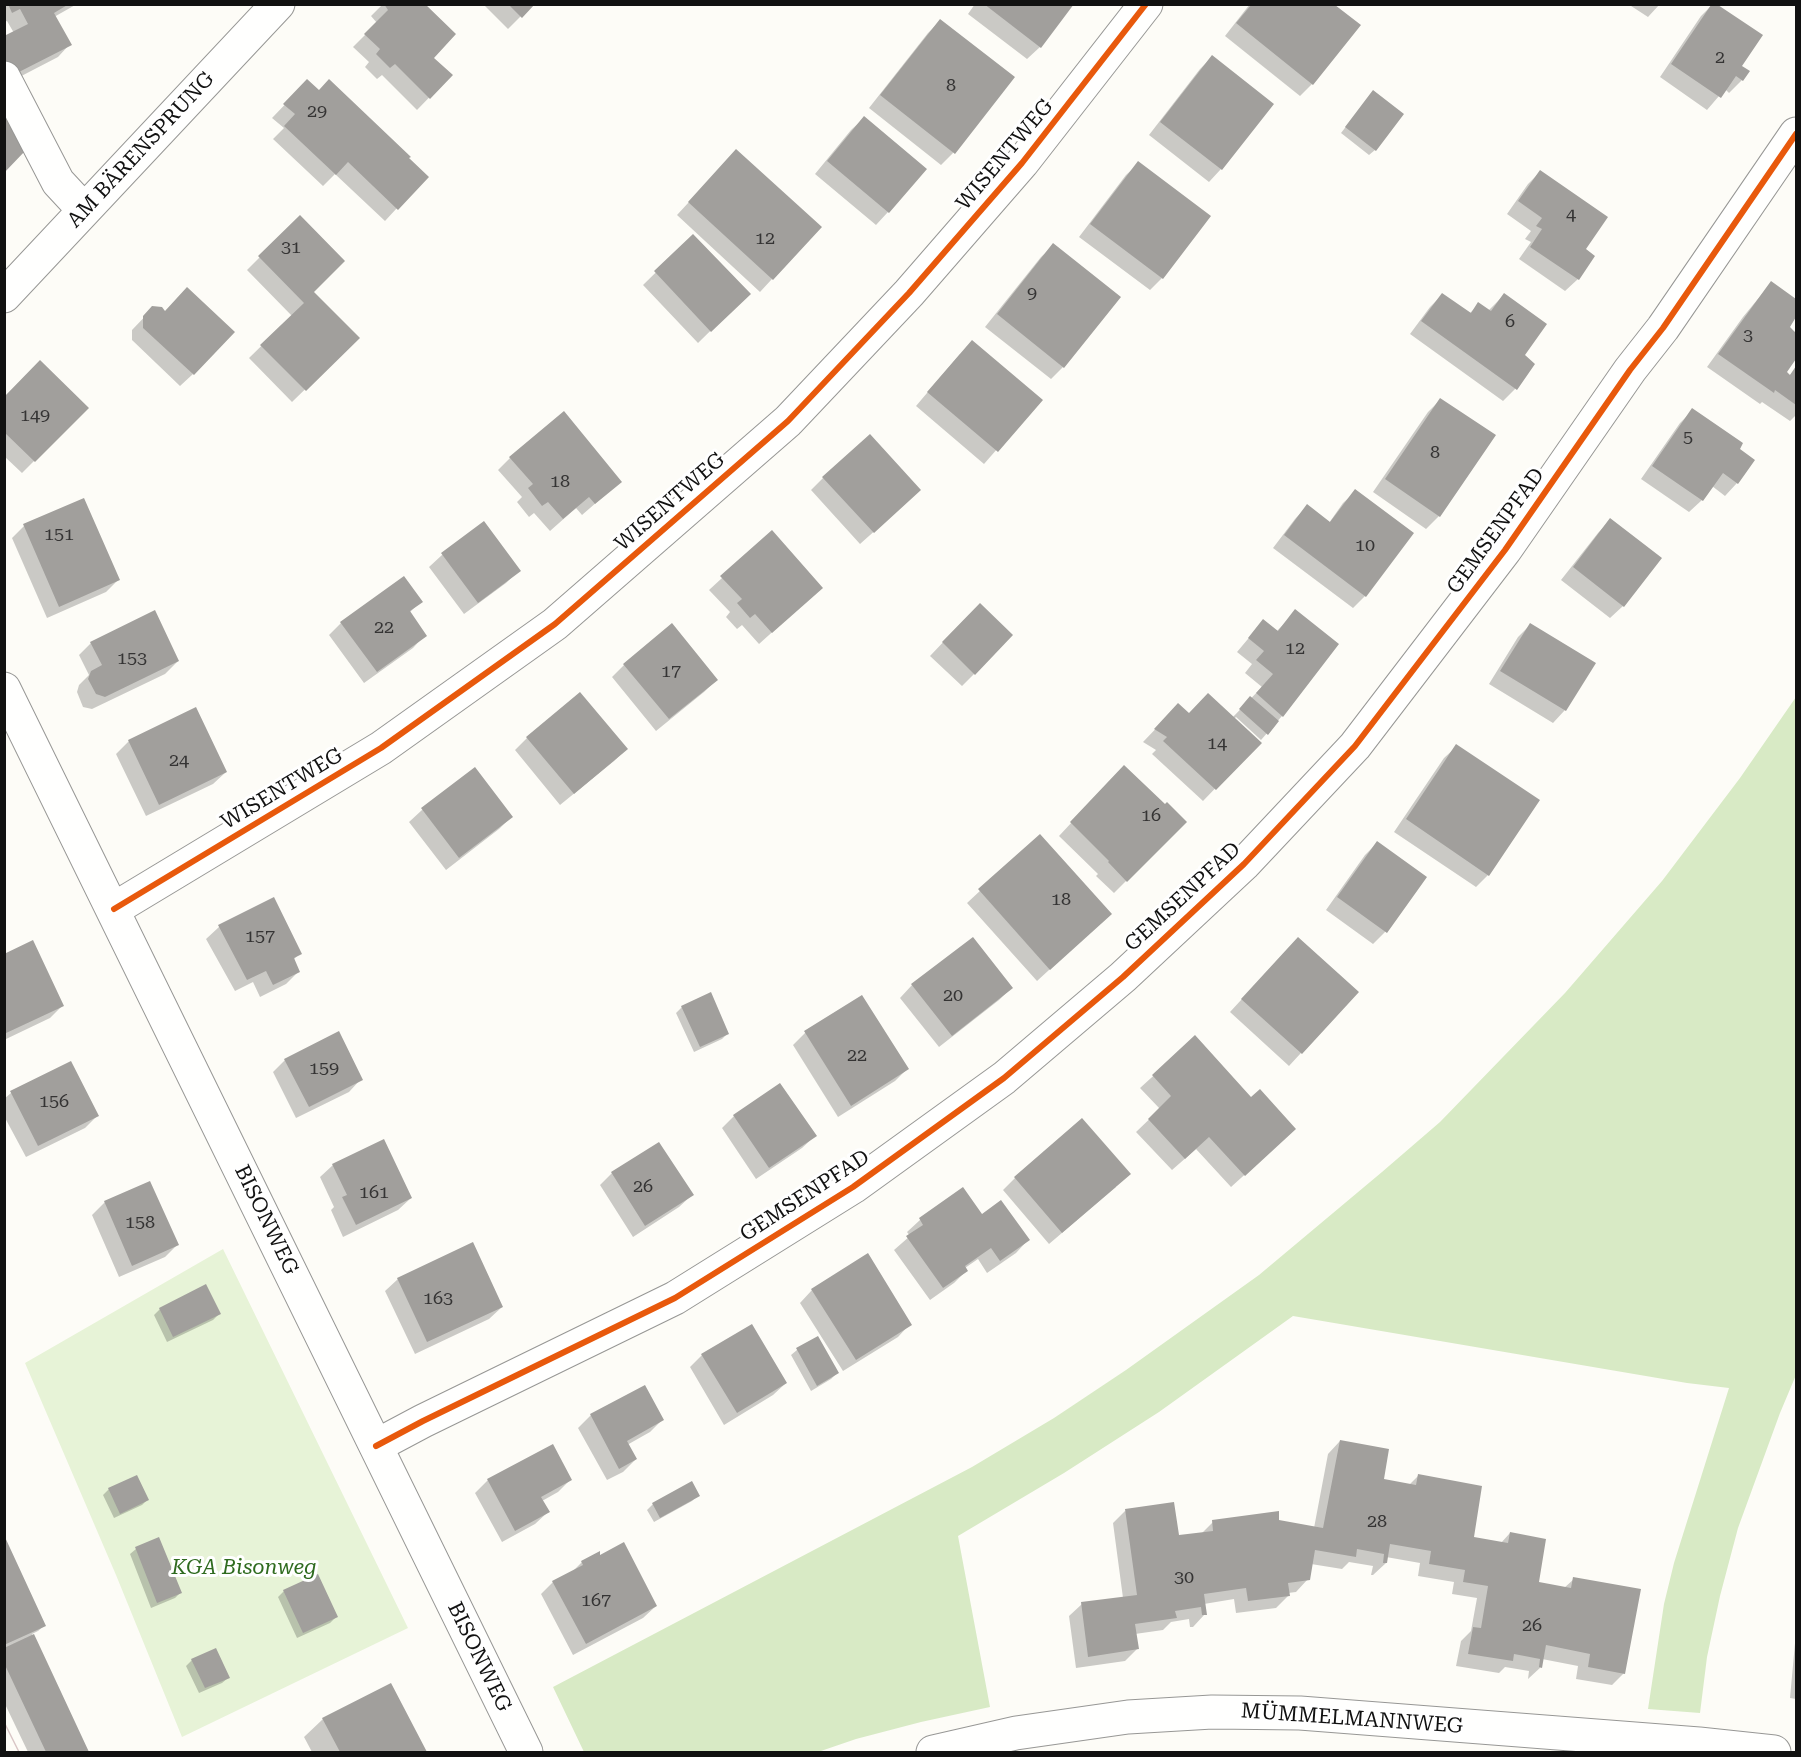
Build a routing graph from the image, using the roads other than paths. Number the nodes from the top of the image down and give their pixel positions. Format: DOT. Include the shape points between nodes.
graph roads {
  1 [pos="278,4"];
  2 [pos="1146,4"];
  3 [pos="4,78"];
  4 [pos="1797,134"];
  5 [pos="84,210"];
  6 [pos="4,296"];
  7 [pos="4,689"];
  8 [pos="114,909"];
  9 [pos="376,1446"];
  10 [pos="526,1752"];
  11 [pos="933,1752"];
  12 [pos="1774,1752"];
  1 -- 5 [label="street, AM BÄRENSPRUNG"];
  2 -- 8 [label="street, WISENTWEG" via="1023,163 909,293 779,429 555,624 381,748"];
  3 -- 5 [label="street" via="58,182"];
  4 -- 9 [label="street, GEMSENPFAD" via="1505,550 1355,746 1244,864 1123,977 1004,1078 833,1200 675,1298"];
  5 -- 6 [label="street, AM BÄRENSPRUNG"];
  7 -- 8 [label="street, BISONWEG"];
  8 -- 9 [label="street, BISONWEG"];
  9 -- 10 [label="street, BISONWEG"];
  11 -- 12 [label="street, MÜMMELMANNWEG" via="1016,1733 1128,1717 1212,1712 1300,1713"];
}
